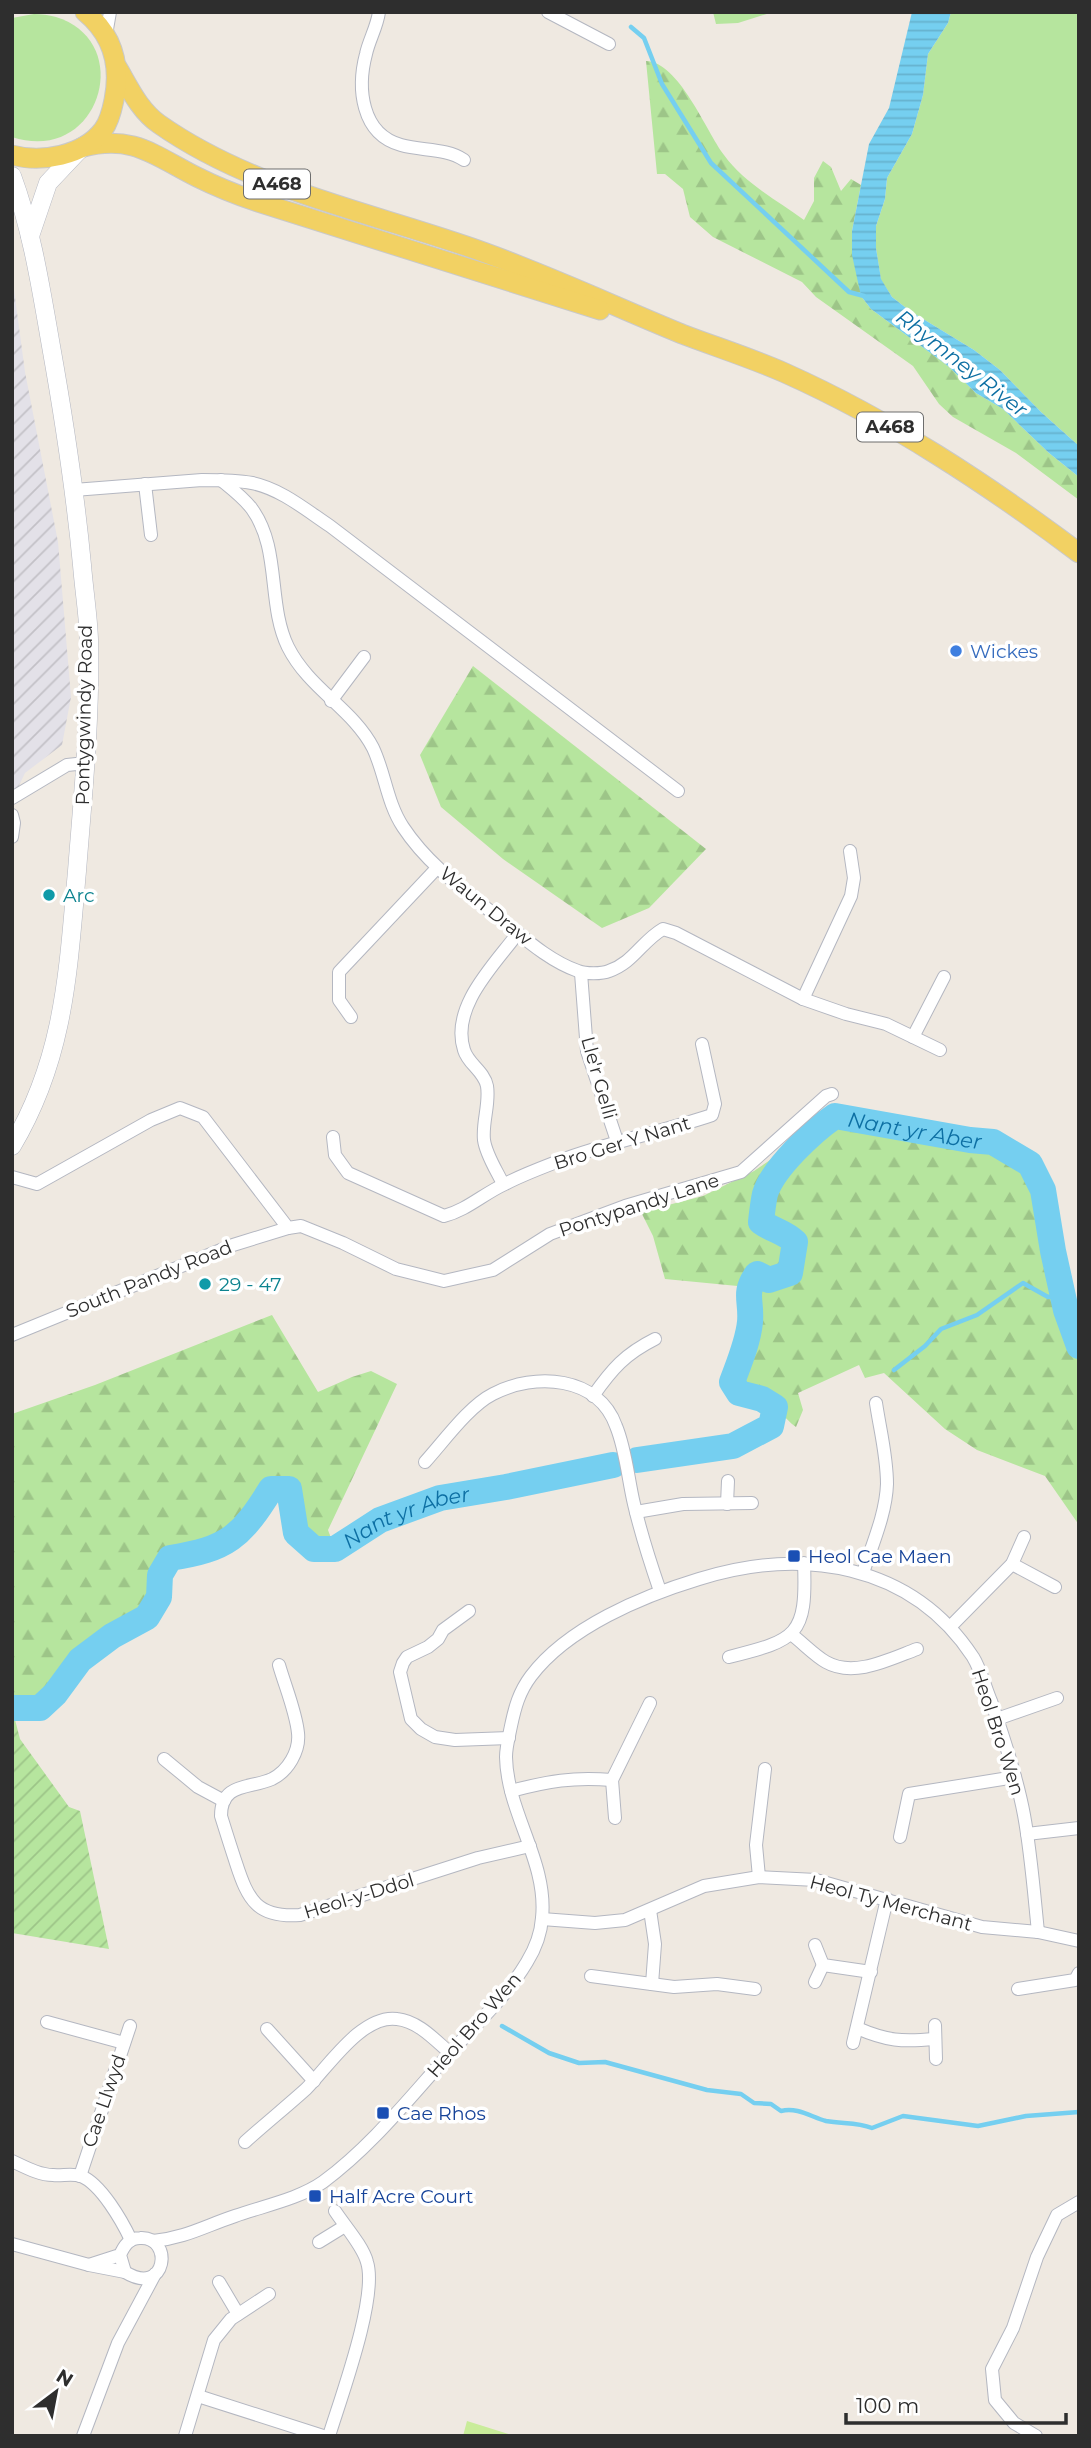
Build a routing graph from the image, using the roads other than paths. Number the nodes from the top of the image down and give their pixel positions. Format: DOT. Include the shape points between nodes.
graph roads {
  1 [pos="85,12"];
  2 [pos="110,12"];
  3 [pos="379,12"];
  4 [pos="548,12"];
  5 [pos="106,35"];
  6 [pos="609,44"];
  7 [pos="117,66"];
  8 [pos="82,147"];
  9 [pos="12,155"];
  10 [pos="464,160"];
  11 [pos="12,176"];
  12 [pos="30,237"];
  13 [pos="682,334"];
  14 [pos="221,480"];
  15 [pos="145,484"];
  16 [pos="74,489"];
  17 [pos="151,536"];
  18 [pos="1079,553"];
  19 [pos="364,657"];
  20 [pos="331,701"];
  21 [pos="86,763"];
  22 [pos="678,792"];
  23 [pos="12,798"];
  24 [pos="12,815"];
  25 [pos="12,837"];
  26 [pos="850,851"];
  27 [pos="437,868"];
  28 [pos="518,933"];
  29 [pos="581,973"];
  30 [pos="944,977"];
  31 [pos="803,999"];
  32 [pos="351,1017"];
  33 [pos="913,1037"];
  34 [pos="702,1044"];
  35 [pos="940,1051"];
  36 [pos="832,1094"];
  37 [pos="333,1137"];
  38 [pos="617,1141"];
  39 [pos="12,1146"];
  40 [pos="12,1177"];
  41 [pos="503,1184"];
  42 [pos="288,1228"];
  43 [pos="12,1335"];
  44 [pos="654,1339"];
  45 [pos="593,1396"];
  46 [pos="876,1403"];
  47 [pos="425,1462"];
  48 [pos="728,1480"];
  49 [pos="752,1503"];
  50 [pos="727,1504"];
  51 [pos="636,1512"];
  52 [pos="1024,1537"];
  53 [pos="804,1563"];
  54 [pos="1012,1564"];
  55 [pos="863,1573"];
  56 [pos="1055,1587"];
  57 [pos="660,1591"];
  58 [pos="468,1611"];
  59 [pos="950,1627"];
  60 [pos="792,1634"];
  61 [pos="917,1649"];
  62 [pos="729,1657"];
  63 [pos="279,1665"];
  64 [pos="1057,1698"];
  65 [pos="650,1703"];
  66 [pos="997,1719"];
  67 [pos="509,1738"];
  68 [pos="164,1759"];
  69 [pos="765,1769"];
  70 [pos="1015,1777"];
  71 [pos="612,1780"];
  72 [pos="511,1791"];
  73 [pos="224,1801"];
  74 [pos="615,1818"];
  75 [pos="1079,1828"];
  76 [pos="1027,1834"];
  77 [pos="900,1837"];
  78 [pos="530,1846"];
  79 [pos="759,1877"];
  80 [pos="887,1899"];
  81 [pos="650,1910"];
  82 [pos="542,1919"];
  83 [pos="1038,1932"];
  84 [pos="1079,1941"];
  85 [pos="815,1945"];
  86 [pos="823,1965"];
  87 [pos="871,1972"];
  88 [pos="1079,1973"];
  89 [pos="591,1976"];
  90 [pos="815,1982"];
  91 [pos="652,1984"];
  92 [pos="755,1989"];
  93 [pos="1018,1989"];
  94 [pos="47,2022"];
  95 [pos="935,2025"];
  96 [pos="130,2026"];
  97 [pos="857,2028"];
  98 [pos="267,2029"];
  99 [pos="934,2039"];
  100 [pos="124,2043"];
  101 [pos="853,2043"];
  102 [pos="450,2053"];
  103 [pos="936,2059"];
  104 [pos="314,2081"];
  105 [pos="245,2142"];
  106 [pos="12,2161"];
  107 [pos="80,2176"];
  108 [pos="1079,2202"];
  109 [pos="335,2211"];
  110 [pos="345,2226"];
  111 [pos="178,2238"];
  112 [pos="131,2240"];
  113 [pos="153,2241"];
  114 [pos="319,2242"];
  115 [pos="12,2244"];
  116 [pos="120,2255"];
  117 [pos="89,2265"];
  118 [pos="158,2268"];
  119 [pos="130,2275"];
  120 [pos="219,2282"];
  121 [pos="269,2294"];
  122 [pos="238,2314"];
  123 [pos="131,2315"];
  124 [pos="198,2396"];
  125 [pos="83,2436"];
  126 [pos="185,2436"];
  127 [pos="323,2436"];
  128 [pos="329,2436"];
  129 [pos="1035,2436"];
  1 -- 5 [label="main road"];
  2 -- 5 [label="street"];
  3 -- 10 [label="street" via="362,81 371,125 389,141"];
  4 -- 6 [label="street"];
  5 -- 7 [label="main road"];
  7 -- 8 [label="main road" via="109,118 99,135"];
  7 -- 13 [label="main road, A468" via="149,115 220,160 275,183 480,251"];
  8 -- 9 [label="main road" via="44,158"];
  8 -- 12 [label="main road, Pontygwindy Road" via="48,183"];
  8 -- 13 [label="main road, A468" via="108,143 139,146 205,181 258,202"];
  11 -- 12 [label="main road, Pontygwindy Road"];
  12 -- 16 [label="main road, Pontygwindy Road"];
  13 -- 18 [label="main road, A468" via="784,373 876,419 970,476"];
  14 -- 15 [label="street"];
  14 -- 20 [label="street, Waun Draw" via="253,510 269,549 278,618 289,648"];
  14 -- 22 [label="street" via="254,484 286,496 330,526"];
  15 -- 16 [label="street"];
  15 -- 17 [label="street"];
  16 -- 21 [label="main road, Pontygwindy Road" via="89,638"];
  19 -- 20 [label="street"];
  20 -- 27 [label="street, Waun Draw" via="356,723 373,748 401,824"];
  21 -- 23 [label="street" via="67,765"];
  21 -- 39 [label="main road, Pontygwindy Road" via="66,993 43,1082"];
  24 -- 25 [label="street"];
  26 -- 31 [label="street" via="851,896"];
  27 -- 28 [label="street, Waun Draw"];
  27 -- 32 [label="street" via="339,972 339,1000"];
  28 -- 29 [label="street, Waun Draw"];
  28 -- 41 [label="street" via="464,1012 461,1034 464,1052 487,1086 484,1140"];
  29 -- 31 [label="street" via="608,972 633,958 663,929"];
  29 -- 38 [label="street, Lle'r Gelli" via="587,1051"];
  30 -- 33 [label="street"];
  31 -- 33 [label="street"];
  33 -- 35 [label="street"];
  34 -- 38 [label="street, Bro Ger Y Nant" via="715,1104 712,1115"];
  36 -- 42 [label="street, Pontypandy Lane" via="741,1172 550,1234 493,1270 444,1281 396,1269 300,1227"];
  37 -- 41 [label="street, Bro Ger Y Nant" via="335,1156 348,1173 444,1216"];
  38 -- 41 [label="street, Bro Ger Y Nant"];
  40 -- 42 [label="street" via="37,1184 180,1108 204,1117"];
  42 -- 43 [label="street, South Pandy Road" via="233,1245"];
  44 -- 45 [label="street" via="622,1359"];
  45 -- 47 [label="street" via="571,1383 545,1380 492,1394"];
  45 -- 51 [label="street" via="607,1407 617,1427"];
  46 -- 55 [label="street" via="887,1487"];
  48 -- 50 [label="street"];
  49 -- 50 [label="street"];
  50 -- 51 [label="street" via="683,1504"];
  51 -- 57 [label="street"];
  52 -- 54 [label="street"];
  53 -- 55 [label="street, Heol Bro Wen"];
  53 -- 57 [label="street, Heol Bro Wen" via="726,1570"];
  53 -- 60 [label="street" via="806,1598"];
  54 -- 56 [label="street"];
  54 -- 59 [label="street"];
  55 -- 59 [label="street, Heol Bro Wen" via="904,1590"];
  57 -- 67 [label="street, Heol Bro Wen" via="594,1624 552,1653 516,1699"];
  58 -- 67 [label="street" via="403,1664 400,1672 411,1719 435,1737"];
  59 -- 66 [label="street, Heol Bro Wen" via="975,1661"];
  60 -- 61 [label="street" via="826,1662 843,1669 868,1666"];
  60 -- 62 [label="street" via="774,1646"];
  63 -- 73 [label="street" via="298,1734 292,1760 274,1778 237,1788"];
  64 -- 66 [label="street"];
  65 -- 71 [label="street"];
  66 -- 70 [label="street, Heol Bro Wen"];
  67 -- 72 [label="street, Heol Bro Wen" via="506,1756"];
  68 -- 73 [label="street"];
  69 -- 79 [label="street" via="756,1845"];
  70 -- 76 [label="street, Heol Bro Wen"];
  70 -- 77 [label="street" via="909,1794"];
  71 -- 72 [label="street" via="547,1781"];
  71 -- 74 [label="street"];
  72 -- 78 [label="street, Heol Bro Wen"];
  73 -- 78 [label="street, Heol-y-Ddol" via="221,1816 244,1890 266,1912 283,1916 300,1915"];
  75 -- 76 [label="street"];
  76 -- 83 [label="street, Heol Bro Wen"];
  78 -- 82 [label="street, Heol Bro Wen" via="542,1889"];
  79 -- 80 [label="street, Heol Ty Merchant" via="816,1880"];
  79 -- 81 [label="street, Heol Ty Merchant" via="704,1885"];
  80 -- 83 [label="street, Heol Ty Merchant" via="982,1927"];
  80 -- 87 [label="street"];
  81 -- 82 [label="street, Heol Ty Merchant" via="625,1920 594,1923"];
  81 -- 91 [label="street" via="655,1944"];
  82 -- 102 [label="street, Heol Bro Wen" via="526,1964"];
  83 -- 84 [label="street"];
  85 -- 86 [label="street"];
  86 -- 87 [label="street"];
  86 -- 90 [label="street"];
  87 -- 97 [label="street"];
  88 -- 93 [label="street" via="1075,1980"];
  89 -- 91 [label="street"];
  91 -- 92 [label="street"];
  94 -- 100 [label="street"];
  95 -- 99 [label="street"];
  96 -- 100 [label="street, Cae Llwyd"];
  97 -- 99 [label="street" via="883,2039"];
  97 -- 101 [label="street"];
  98 -- 104 [label="street"];
  99 -- 103 [label="street"];
  100 -- 107 [label="street, Cae Llwyd"];
  102 -- 104 [label="street" via="410,2022 382,2020 357,2034"];
  102 -- 111 [label="street, Heol Bro Wen" via="371,2140 321,2184"];
  104 -- 105 [label="street"];
  106 -- 107 [label="street" via="51,2175"];
  107 -- 112 [label="street" via="111,2206"];
  108 -- 129 [label="street" via="1058,2215 992,2370 995,2400 1014,2423"];
  109 -- 110 [label="street"];
  110 -- 114 [label="street"];
  110 -- 128 [label="street" via="367,2260 370,2281 358,2342"];
  111 -- 113 [label="street, Heol Bro Wen"];
  111 -- 118 [label="street"];
  112 -- 113 [label="street, Heol Bro Wen"];
  112 -- 116 [label="street"];
  113 -- 118 [label="street" via="162,2254"];
  115 -- 117 [label="street"];
  116 -- 117 [label="street"];
  116 -- 119 [label="street"];
  117 -- 119 [label="street"];
  118 -- 119 [label="street" via="149,2278"];
  118 -- 123 [label="street"];
  119 -- 123 [label="street"];
  120 -- 122 [label="street"];
  121 -- 122 [label="street"];
  122 -- 124 [label="street" via="214,2340"];
  123 -- 125 [label="street"];
  124 -- 126 [label="street"];
  124 -- 127 [label="street"];
}
